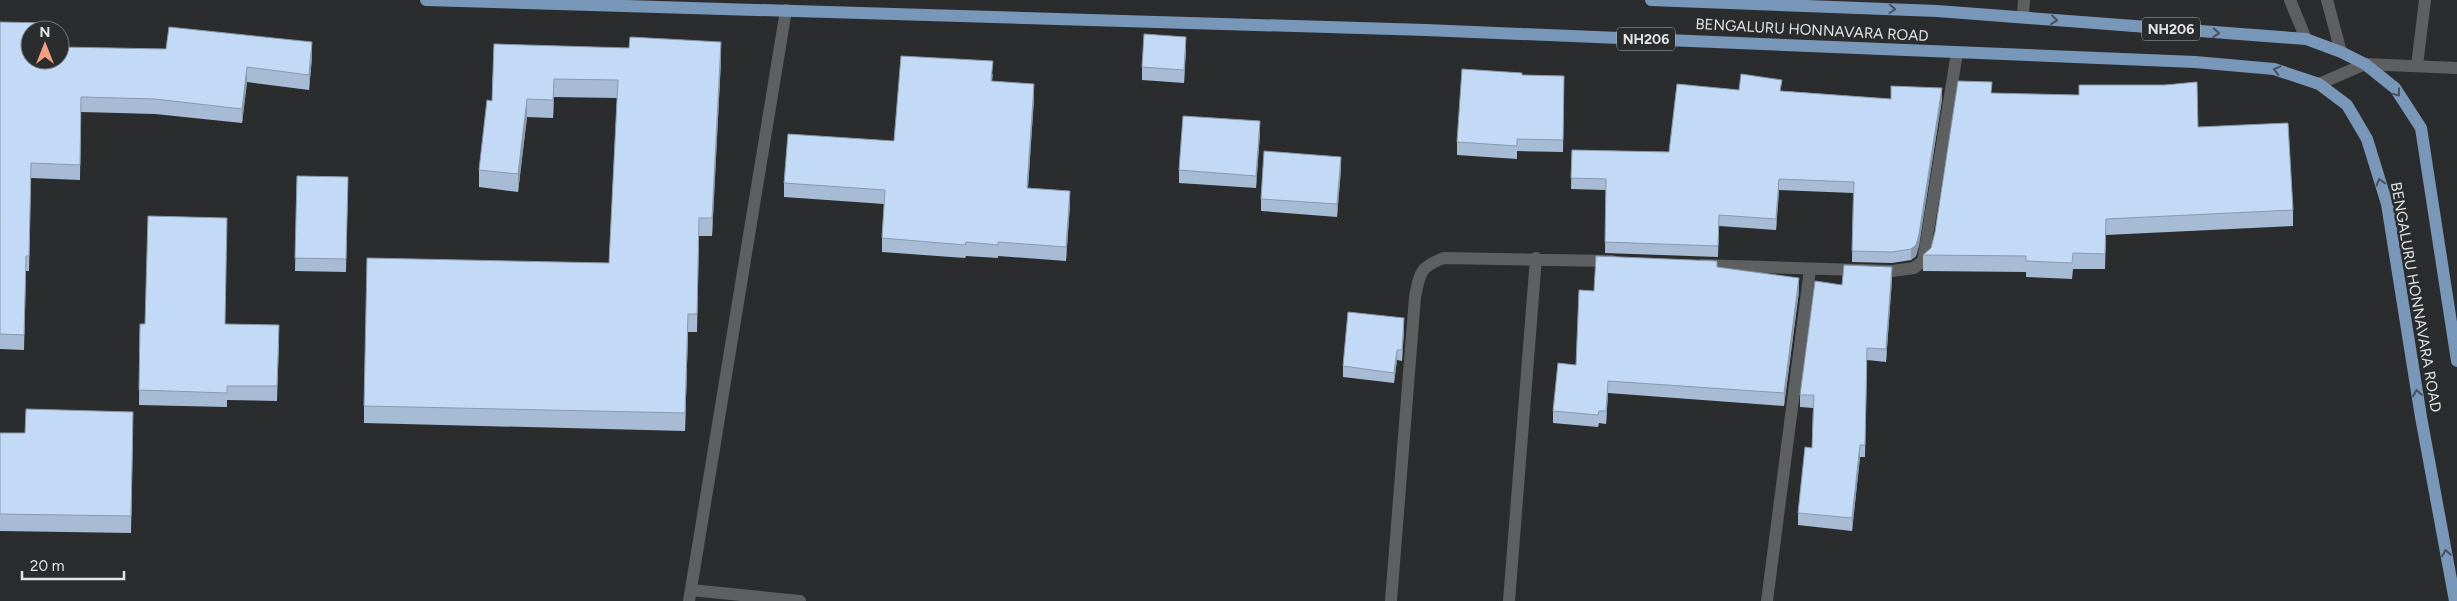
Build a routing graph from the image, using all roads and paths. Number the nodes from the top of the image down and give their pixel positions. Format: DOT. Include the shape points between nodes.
graph roads {
  1 [pos="426,0"];
  2 [pos="1651,0"];
  3 [pos="2024,0"];
  4 [pos="2290,0"];
  5 [pos="2327,0"];
  6 [pos="2425,0"];
  7 [pos="786,10"];
  8 [pos="2023,16"];
  9 [pos="2306,39"];
  10 [pos="2341,52"];
  11 [pos="1957,53"];
  12 [pos="2365,64"];
  13 [pos="2417,66"];
  14 [pos="2457,68"];
  15 [pos="2319,84"];
  16 [pos="1536,258"];
  17 [pos="1624,262"];
  18 [pos="1693,265"];
  19 [pos="1810,270"];
  20 [pos="2457,361"];
  21 [pos="690,596"];
  22 [pos="800,601"];
  23 [pos="1391,601"];
  24 [pos="1509,601"];
  25 [pos="1767,601"];
  26 [pos="2455,601"];
  1 -- 7 [label="main road, BENGALURU HONNAVARA ROAD / NH206"];
  2 -- 8 [label="main road, NH206, one-way"];
  3 -- 8 [label="street"];
  4 -- 9 [label="street"];
  5 -- 10 [label="street"];
  6 -- 13 [label="street"];
  7 -- 11 [label="main road, BENGALURU HONNAVARA ROAD / NH206" via="1426,30"];
  7 -- 21 [label="street"];
  8 -- 9 [label="main road, NH206, one-way"];
  9 -- 10 [label="main road, NH206"];
  10 -- 12 [label="main road, NH206"];
  15 -- 11 [label="main road, BENGALURU HONNAVARA ROAD / NH206, one-way" via="2274,69 2195,62"];
  11 -- 19 [label="street" via="1923,261 1914,268 1892,271"];
  12 -- 13 [label="street"];
  12 -- 15 [label="street"];
  12 -- 20 [label="main road, NH206, one-way" via="2394,88 2421,128"];
  13 -- 14 [label="street"];
  26 -- 15 [label="main road, BENGALURU HONNAVARA ROAD / NH206, one-way" via="2387,204 2367,139 2347,105"];
  16 -- 17 [label="street"];
  16 -- 23 [label="street" via="1444,258 1426,264 1419,275"];
  16 -- 24 [label="street"];
  18 -- 19 [label="street"];
  19 -- 25 [label="street"];
  21 -- 22 [label="street"];
}
